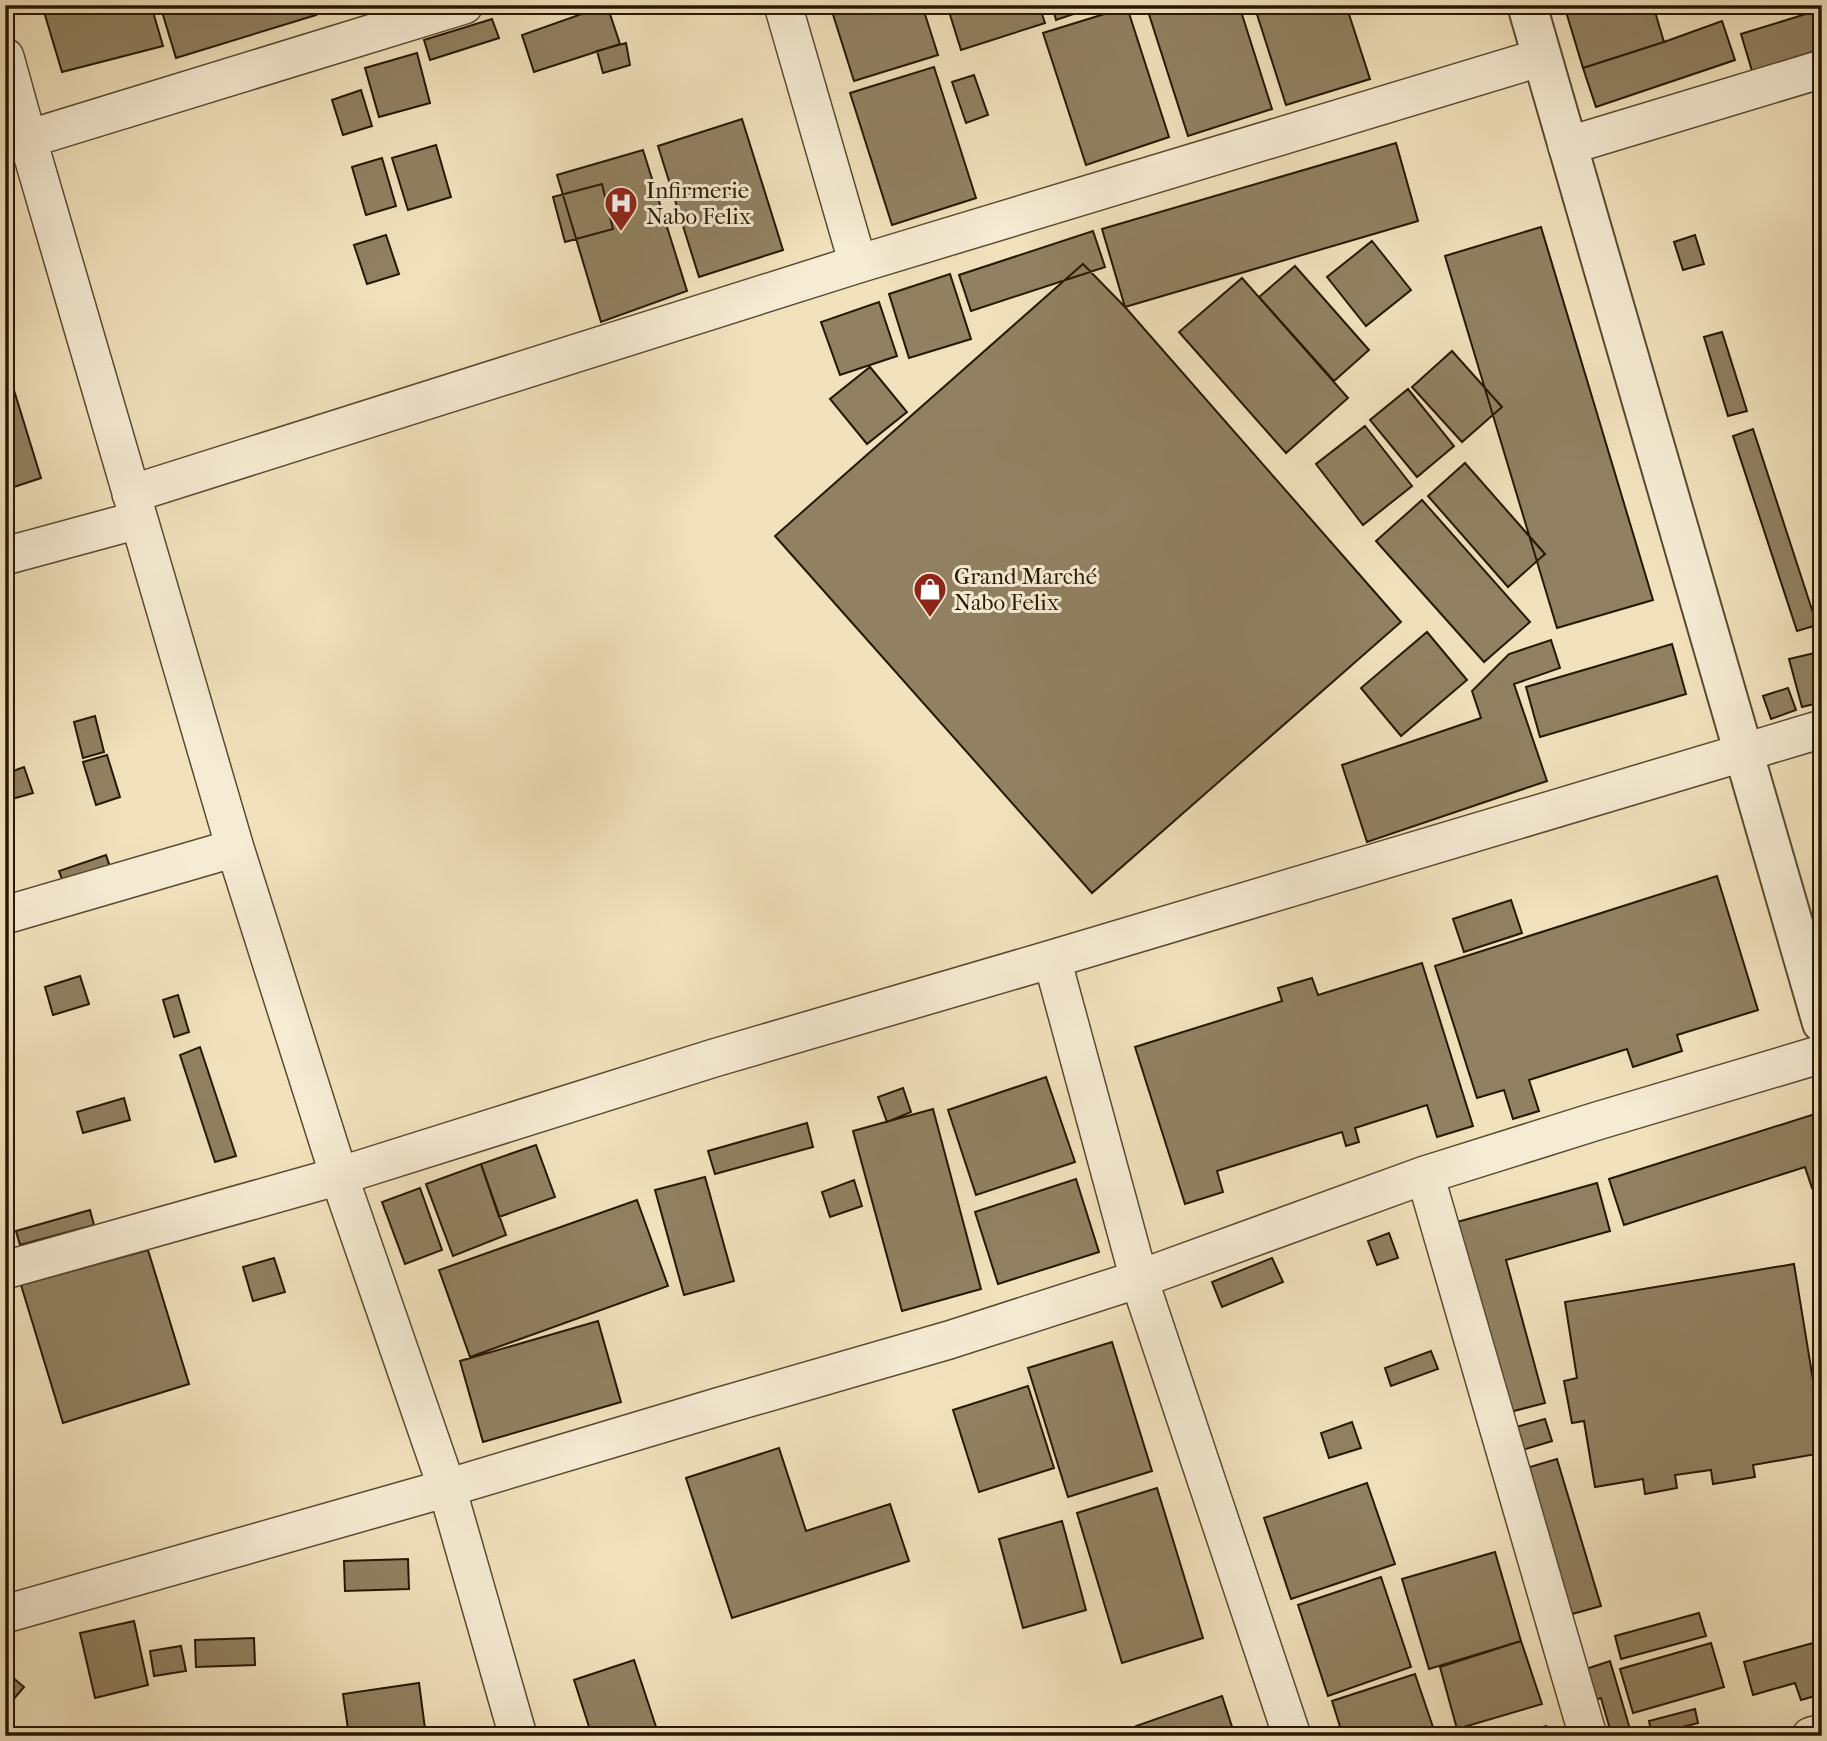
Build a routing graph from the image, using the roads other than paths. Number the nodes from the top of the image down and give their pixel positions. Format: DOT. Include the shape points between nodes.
graph roads {
  1 [pos="464,5"];
  2 [pos="783,5"];
  3 [pos="1527,5"];
  4 [pos="5,57"];
  5 [pos="1542,57"];
  6 [pos="1822,69"];
  7 [pos="16,143"];
  8 [pos="1567,146"];
  9 [pos="858,264"];
  10 [pos="134,507"];
  11 [pos="5,556"];
  12 [pos="1822,729"];
  13 [pos="1743,753"];
  14 [pos="235,848"];
  15 [pos="5,915"];
  16 [pos="1052,959"];
  17 [pos="1822,1023"];
  18 [pos="1822,1054"];
  19 [pos="1425,1175"];
  20 [pos="339,1176"];
  21 [pos="5,1270"];
  22 [pos="1139,1279"];
  23 [pos="447,1488"];
  24 [pos="5,1614"];
  25 [pos="1822,1733"];
  26 [pos="518,1736"];
  27 [pos="1292,1736"];
  28 [pos="1588,1736"];
  29 [pos="1811,1736"];
  1 -- 7 [label="street"];
  2 -- 9 [label="street"];
  3 -- 5 [label="street"];
  4 -- 7 [label="street"];
  5 -- 8 [label="street"];
  5 -- 9 [label="street"];
  6 -- 8 [label="street"];
  7 -- 10 [label="street"];
  8 -- 13 [label="street"];
  9 -- 10 [label="street"];
  10 -- 11 [label="street"];
  10 -- 14 [label="street"];
  12 -- 13 [label="street"];
  13 -- 16 [label="street"];
  13 -- 17 [label="street"];
  14 -- 15 [label="street"];
  14 -- 20 [label="street"];
  16 -- 20 [label="street" via="714,1058"];
  16 -- 22 [label="street"];
  18 -- 19 [label="street"];
  19 -- 22 [label="street"];
  19 -- 28 [label="street"];
  20 -- 21 [label="street"];
  20 -- 23 [label="street"];
  22 -- 23 [label="street"];
  22 -- 27 [label="street"];
  23 -- 24 [label="street"];
  23 -- 26 [label="street"];
  25 -- 29 [label="street"];
}
